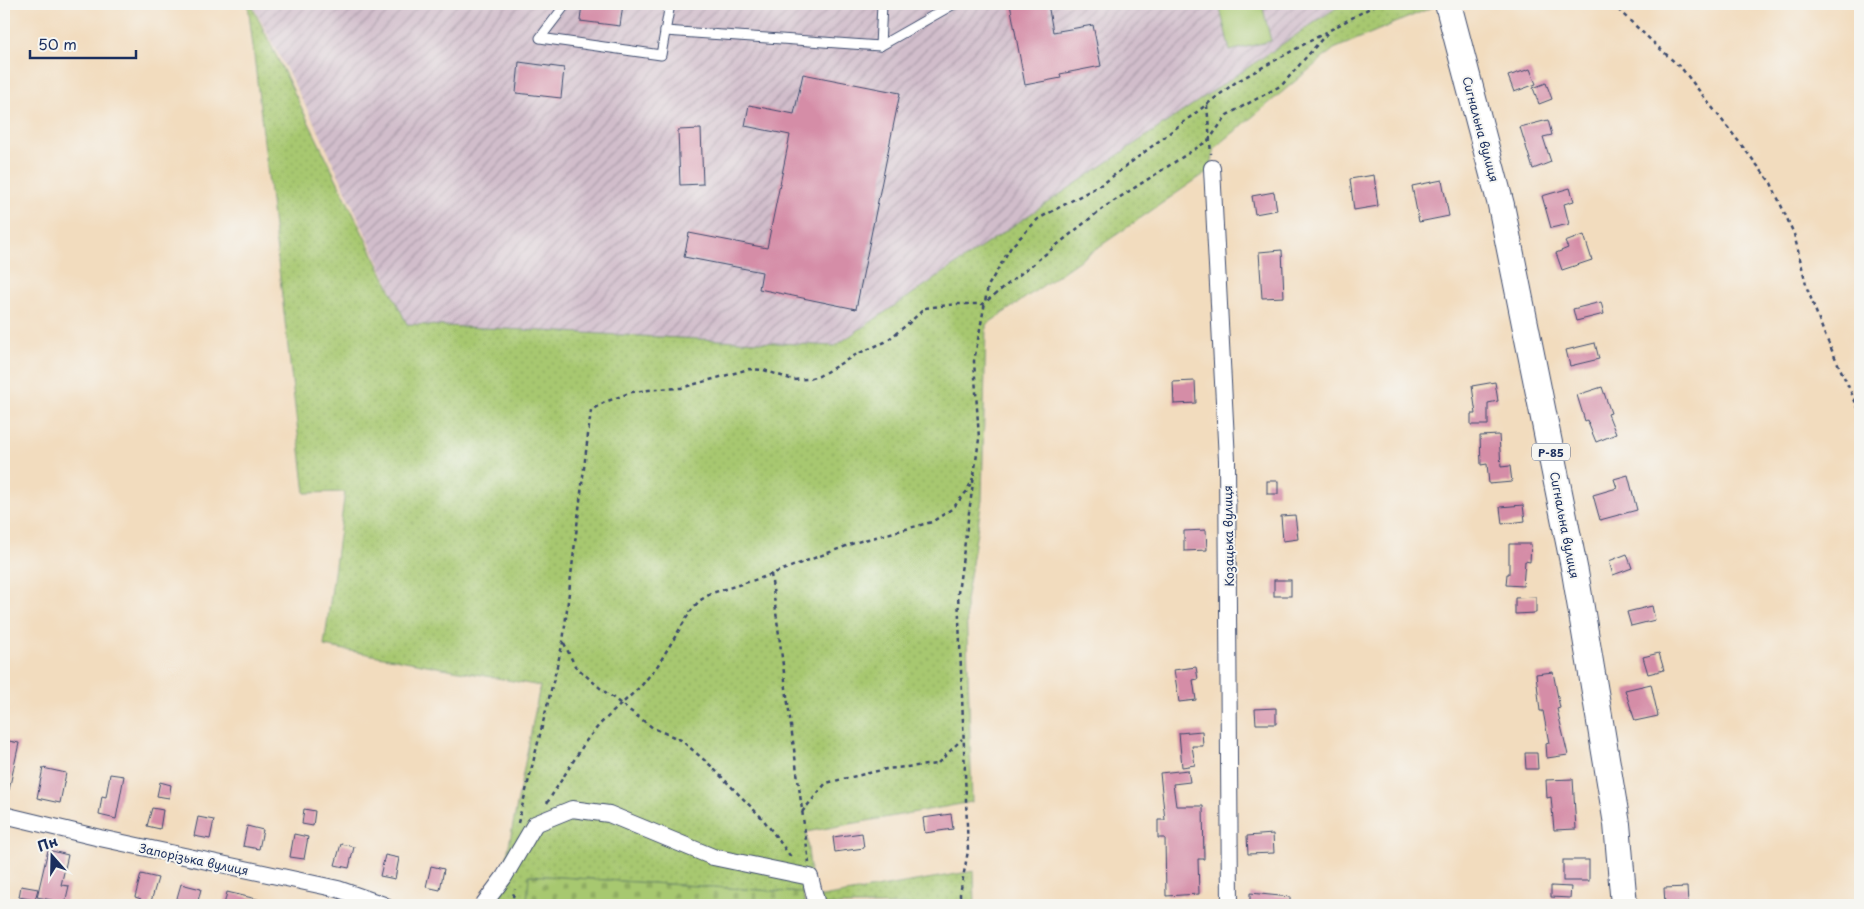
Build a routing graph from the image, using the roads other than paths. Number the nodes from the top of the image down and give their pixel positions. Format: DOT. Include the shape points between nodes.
graph roads {
  1 [pos="566,4"];
  2 [pos="670,4"];
  3 [pos="882,4"];
  4 [pos="954,4"];
  5 [pos="1448,4"];
  6 [pos="665,31"];
  7 [pos="880,46"];
  8 [pos="1212,168"];
  9 [pos="4,815"];
  10 [pos="384,905"];
  11 [pos="483,905"];
  12 [pos="817,905"];
  13 [pos="1230,905"];
  14 [pos="1624,905"];
  1 -- 6 [label="lane" via="540,38 661,55"];
  2 -- 6 [label="lane"];
  3 -- 7 [label="lane"];
  4 -- 7 [label="lane"];
  5 -- 14 [label="main road, Сигнальна вулиця / Р-85" via="1501,205 1573,563 1617,824"];
  6 -- 7 [label="lane"];
  8 -- 13 [label="street, Козацька вулиця" via="1227,460"];
  9 -- 10 [label="street, Запорізька вулиця" via="338,889"];
  11 -- 12 [label="street" via="504,877 535,824 572,809 609,814 713,857 810,877"];
}
